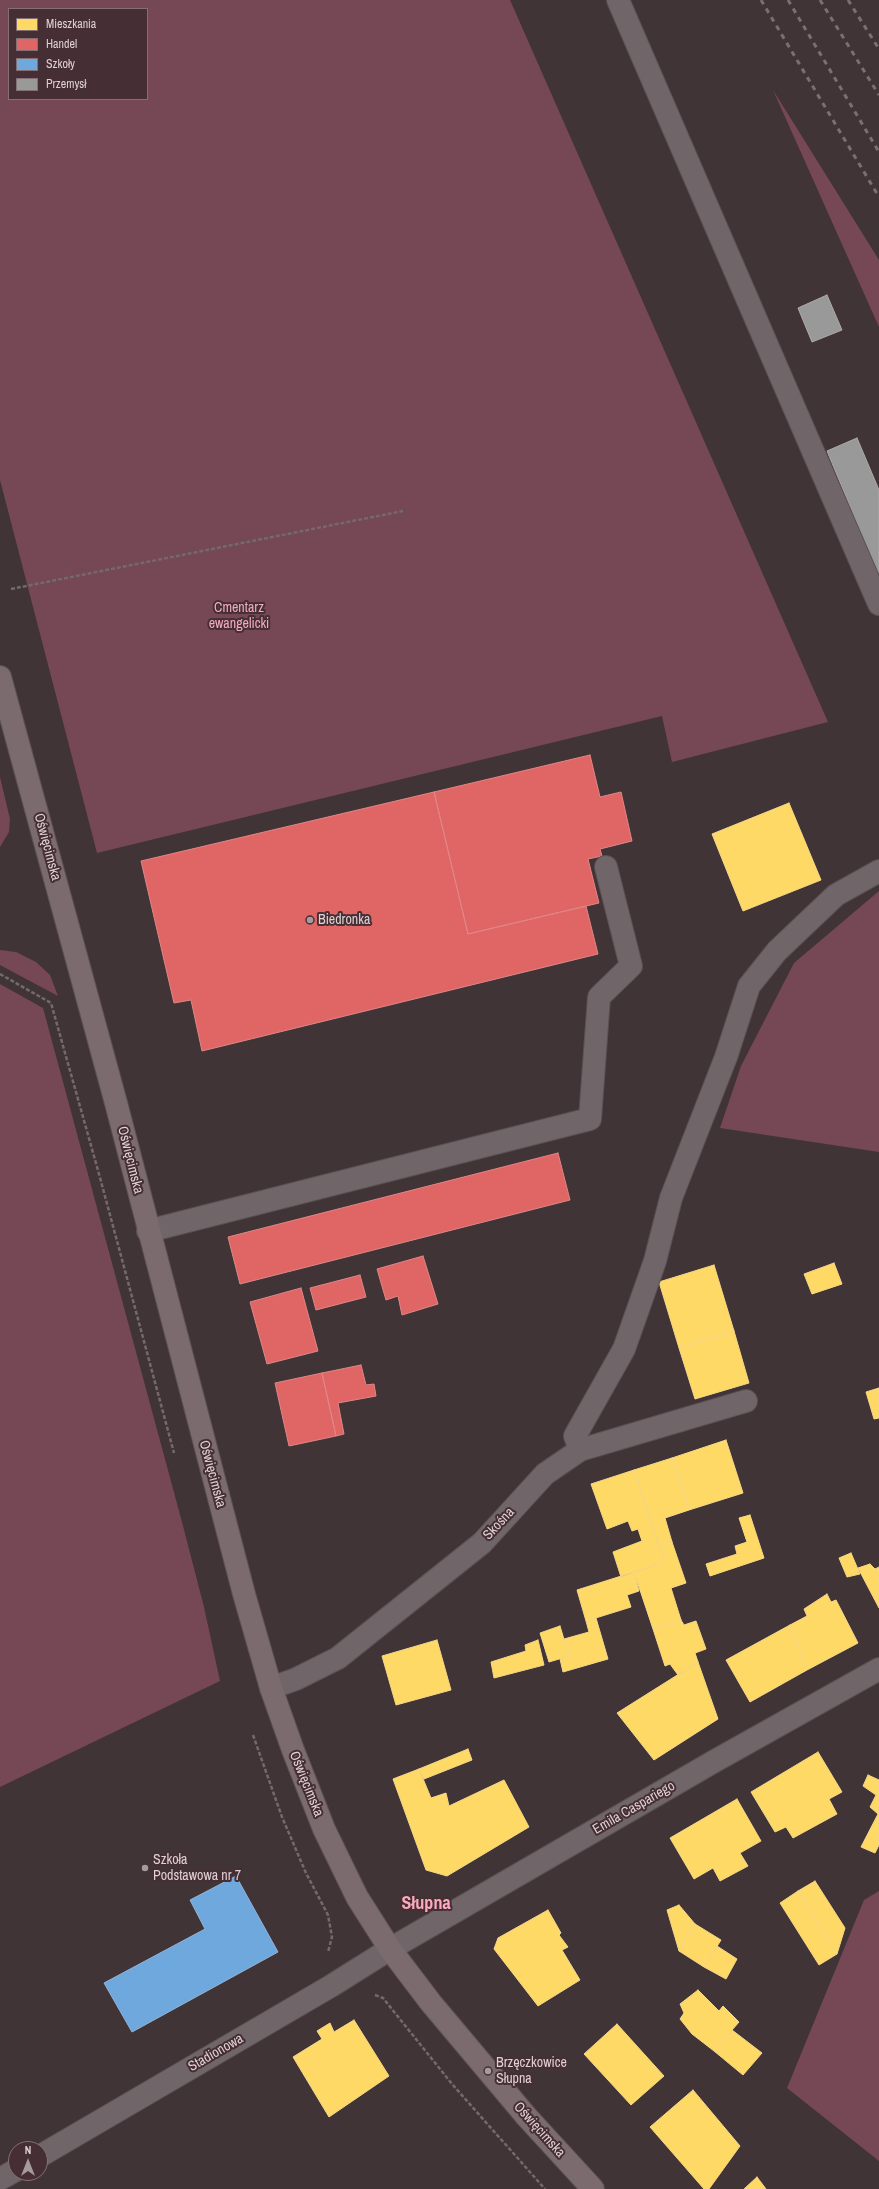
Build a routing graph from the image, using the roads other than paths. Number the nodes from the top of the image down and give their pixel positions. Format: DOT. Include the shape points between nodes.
graph roads {
  1 [pos="618,0"];
  2 [pos="879,604"];
  3 [pos="0,677"];
  4 [pos="606,867"];
  5 [pos="879,871"];
  6 [pos="148,1231"];
  7 [pos="746,1401"];
  8 [pos="580,1450"];
  9 [pos="879,1669"];
  10 [pos="271,1688"];
  11 [pos="390,1949"];
  12 [pos="48,2151"];
  13 [pos="593,2189"];
  1 -- 2 [label="street"];
  3 -- 6 [label="main road, Oświęcimska" via="116,1103"];
  4 -- 6 [label="street" via="631,966 599,997 590,1119"];
  5 -- 8 [label="street" via="836,895 777,951 749,986 726,1057 672,1198 655,1261 624,1348 575,1436"];
  6 -- 10 [label="main road, Oświęcimska"];
  7 -- 8 [label="street, Skośna"];
  8 -- 10 [label="street, Skośna" via="545,1474 482,1543 338,1658"];
  9 -- 11 [label="street, Emila Caspariego"];
  10 -- 11 [label="main road, Oświęcimska" via="324,1829 357,1897"];
  11 -- 12 [label="street, Stadionowa"];
  11 -- 13 [label="main road, Oświęcimska" via="511,2099"];
}
